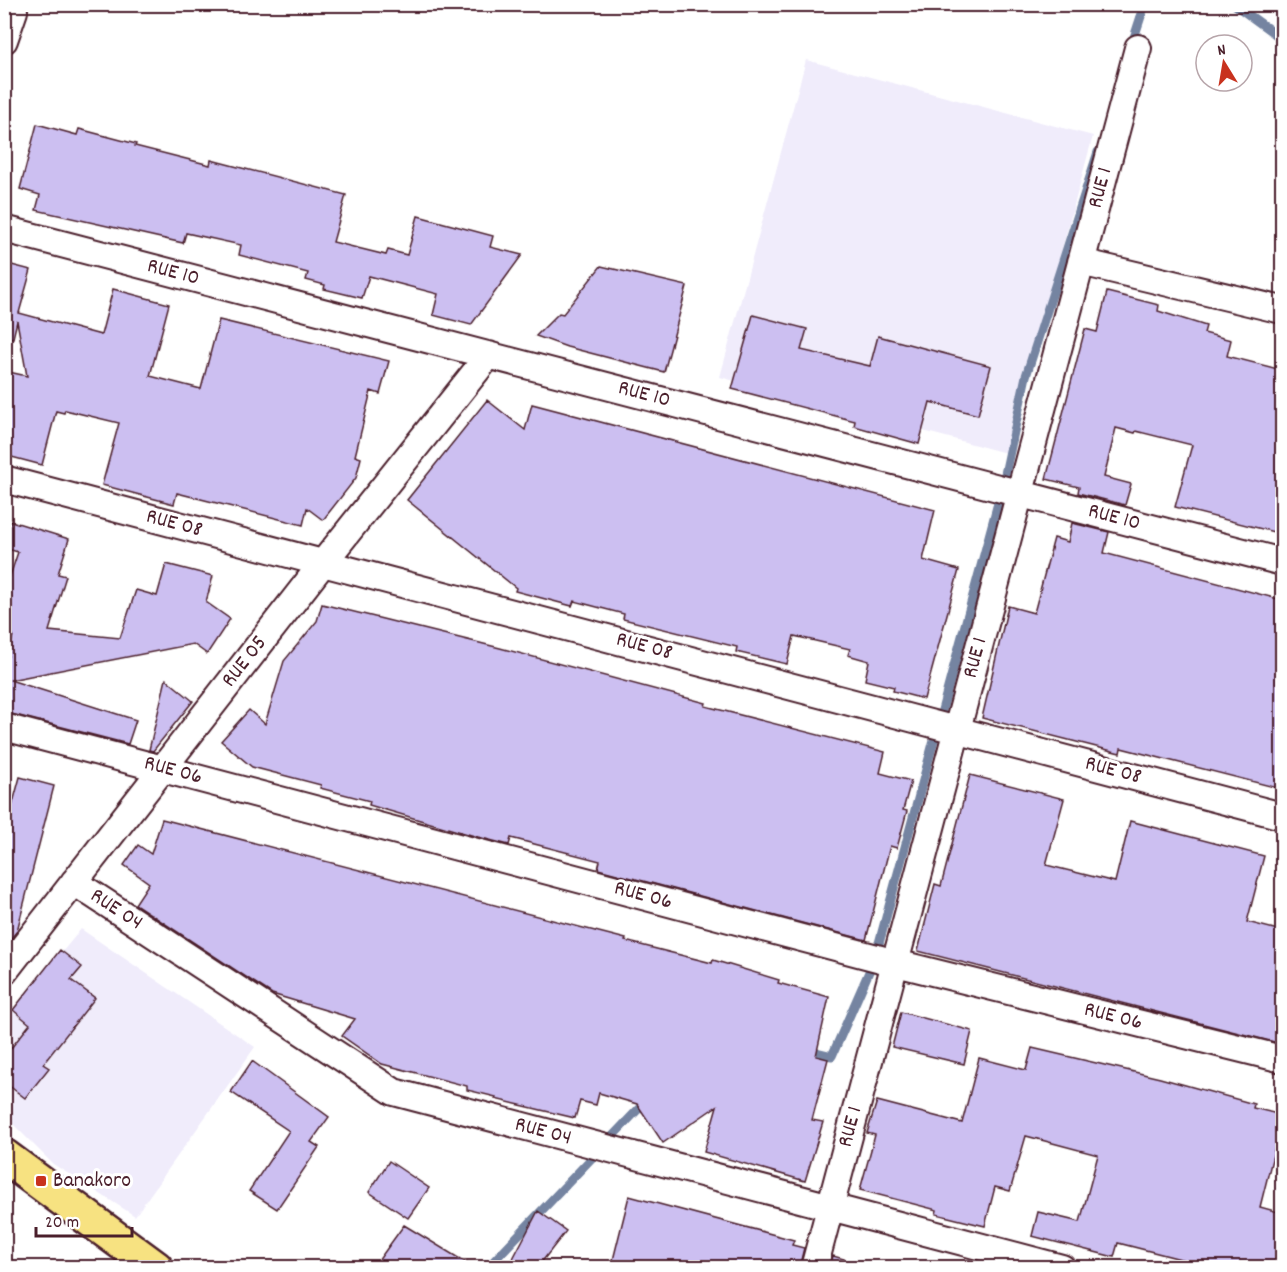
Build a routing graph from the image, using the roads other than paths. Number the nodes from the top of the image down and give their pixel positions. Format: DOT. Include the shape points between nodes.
graph roads {
  1 [pos="13,8"];
  2 [pos="4,40"];
  3 [pos="1138,48"];
  4 [pos="4,229"];
  5 [pos="1081,262"];
  6 [pos="1282,309"];
  7 [pos="489,355"];
  8 [pos="4,479"];
  9 [pos="1020,494"];
  10 [pos="1282,562"];
  11 [pos="323,563"];
  12 [pos="4,727"];
  13 [pos="957,730"];
  14 [pos="162,768"];
  15 [pos="1282,816"];
  16 [pos="74,882"];
  17 [pos="896,963"];
  18 [pos="4,972"];
  19 [pos="1282,1059"];
  20 [pos="4,1156"];
  21 [pos="830,1207"];
  22 [pos="156,1268"];
  23 [pos="814,1268"];
  24 [pos="1062,1268"];
  1 -- 2 [label="street"];
  3 -- 5 [label="street, RUE 1"];
  4 -- 7 [label="street, RUE 10"];
  5 -- 6 [label="street"];
  5 -- 9 [label="street, RUE 1"];
  7 -- 9 [label="street, RUE 10"];
  7 -- 11 [label="street, RUE 05"];
  8 -- 11 [label="street, RUE 08"];
  9 -- 10 [label="street, RUE 10"];
  9 -- 13 [label="street, RUE 1"];
  11 -- 13 [label="street, RUE 08"];
  11 -- 14 [label="street, RUE 05"];
  12 -- 14 [label="street, RUE 06"];
  13 -- 15 [label="street, RUE 08"];
  13 -- 17 [label="street, RUE 1"];
  14 -- 16 [label="street, RUE 05"];
  14 -- 17 [label="street, RUE 06"];
  16 -- 18 [label="street, RUE 05"];
  16 -- 21 [label="street, RUE 04" via="394,1092"];
  17 -- 19 [label="street, RUE 06"];
  17 -- 21 [label="street, RUE 1"];
  20 -- 22 [label="highway"];
  21 -- 23 [label="street, RUE 1"];
  21 -- 24 [label="street, RUE 04"];
}
